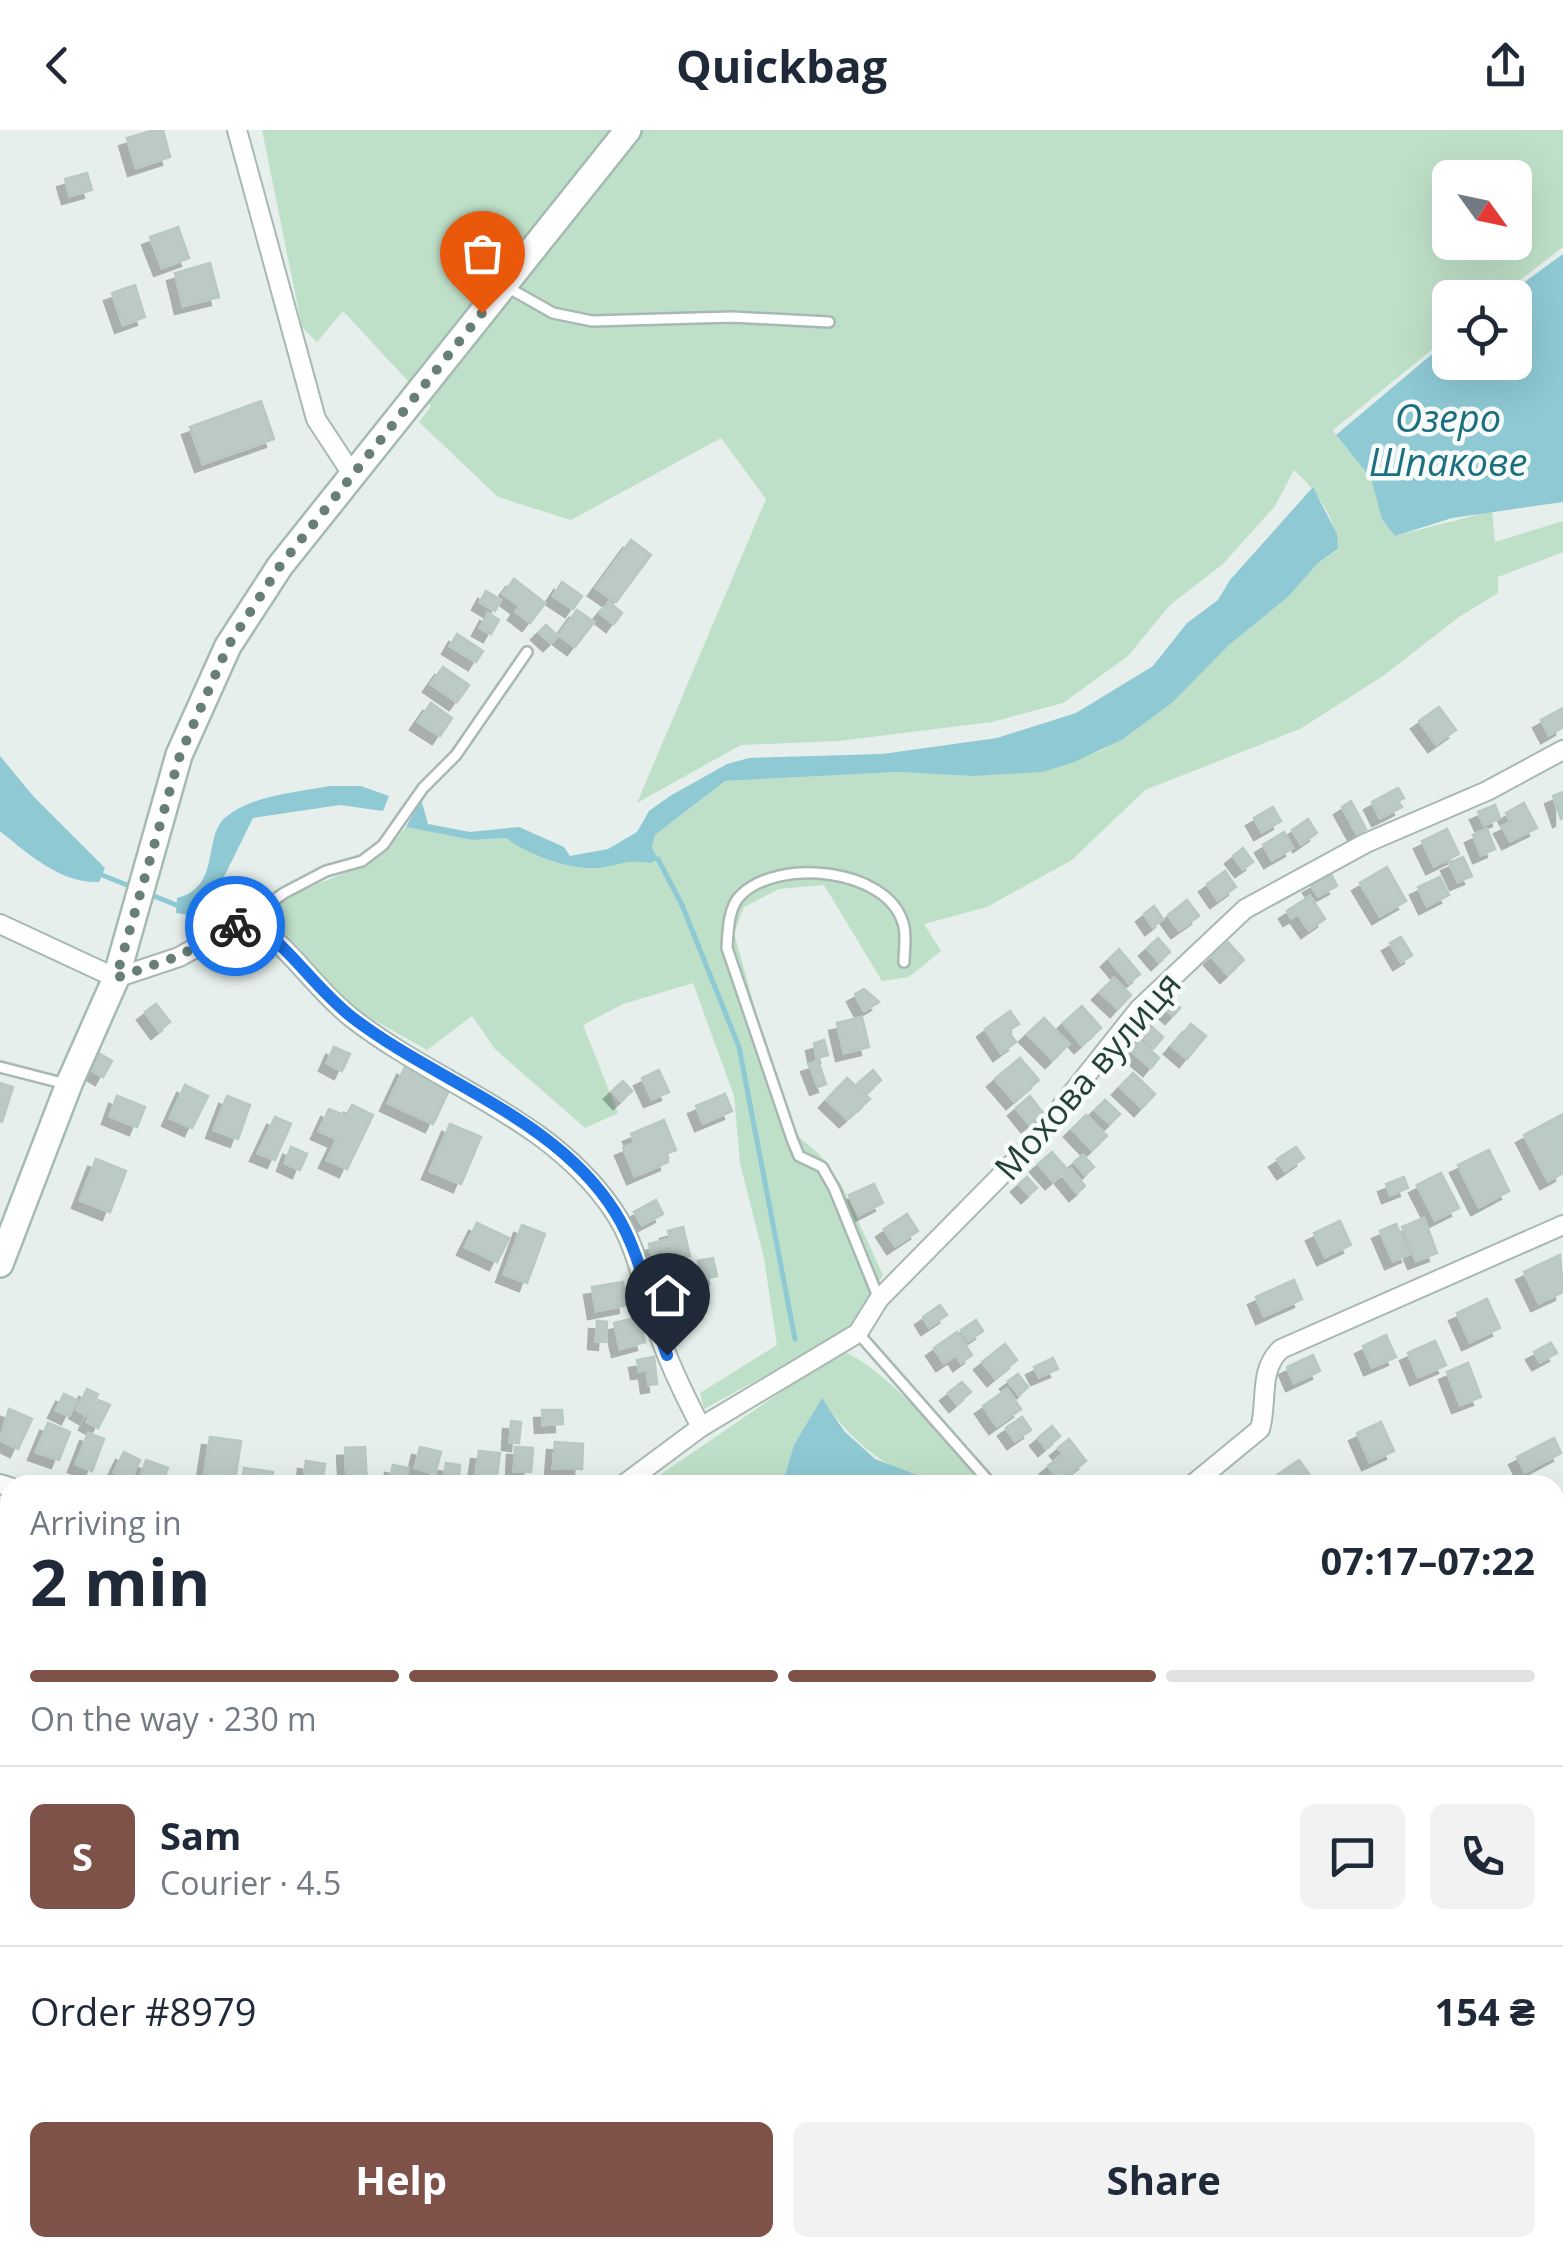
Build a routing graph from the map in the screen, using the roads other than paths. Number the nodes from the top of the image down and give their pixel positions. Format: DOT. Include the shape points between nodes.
graph roads {
  1 [pos="237,130"];
  2 [pos="628,130"];
  3 [pos="504,285"];
  4 [pos="828,322"];
  5 [pos="352,474"];
  6 [pos="527,652"];
  7 [pos="1563,750"];
  8 [pos="248,919"];
  9 [pos="0,924"];
  10 [pos="904,962"];
  11 [pos="116,978"];
  12 [pos="0,1066"];
  13 [pos="69,1084"];
  14 [pos="1563,1224"];
  15 [pos="0,1264"];
  16 [pos="880,1298"];
  17 [pos="858,1333"];
  18 [pos="701,1427"];
  19 [pos="636,1475"];
  20 [pos="983,1475"];
  21 [pos="1204,1475"];
  1 -- 5 [label="street" via="316,419"];
  2 -- 3 [label="main road"];
  3 -- 4 [label="lane" via="552,312 592,321"];
  3 -- 5 [label="main road"];
  5 -- 11 [label="main road" via="228,646 180,755"];
  6 -- 8 [label="lane" via="383,845 362,861 284,893"];
  7 -- 16 [label="street, Мохова вулиця" via="1245,909 1139,1009 1030,1146"];
  8 -- 11 [label="street" via="179,956"];
  8 -- 18 [label="street" via="300,961 351,1017 583,1168 632,1247 667,1355"];
  9 -- 11 [label="street"];
  10 -- 16 [label="lane" via="903,922 877,892 840,874 805,871 762,883 739,896 730,920 727,948 792,1139 799,1156 822,1166"];
  11 -- 13 [label="main road"];
  12 -- 13 [label="lane"];
  13 -- 15 [label="main road"];
  14 -- 21 [label="street" via="1281,1348 1265,1380 1260,1429"];
  16 -- 17 [label="street, Мохова вулиця"];
  17 -- 18 [label="street"];
  17 -- 20 [label="lane"];
  18 -- 19 [label="street"];
}
